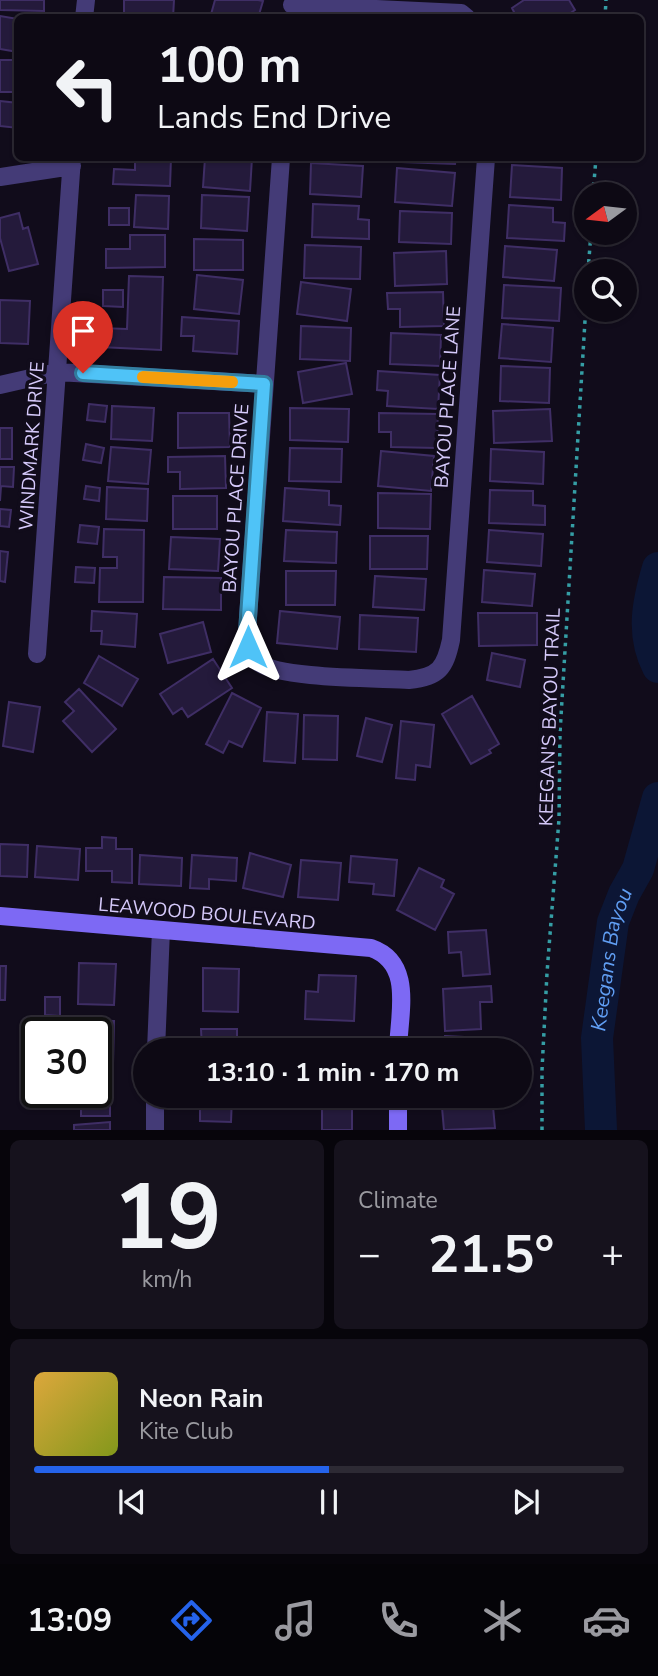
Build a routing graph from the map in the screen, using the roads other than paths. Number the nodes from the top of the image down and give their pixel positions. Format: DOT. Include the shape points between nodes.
graph roads {
  1 [pos="292,7"];
  2 [pos="463,14"];
  3 [pos="281,161"];
  4 [pos="486,161"];
  5 [pos="72,162"];
  6 [pos="0,177"];
  7 [pos="57,372"];
  8 [pos="264,384"];
  9 [pos="0,386"];
  10 [pos="451,640"];
  11 [pos="37,654"];
  12 [pos="0,916"];
  13 [pos="161,930"];
  14 [pos="156,1038"];
  15 [pos="399,1038"];
  16 [pos="155,1108"];
  17 [pos="397,1108"];
  18 [pos="155,1130"];
  19 [pos="398,1130"];
  1 -- 2 [label="street"];
  3 -- 8 [label="street, BAYOU PLACE DRIVE"];
  4 -- 10 [label="street, BAYOU PLACE LANE"];
  5 -- 6 [label="street"];
  5 -- 7 [label="street, WINDMARK DRIVE"];
  7 -- 8 [label="street"];
  7 -- 9 [label="street"];
  7 -- 11 [label="street, WINDMARK DRIVE"];
  8 -- 10 [label="street, BAYOU PLACE DRIVE" via="247,632 256,661 280,672 409,680 438,672"];
  12 -- 13 [label="street, LEAWOOD BOULEVARD"];
  13 -- 14 [label="street"];
  13 -- 15 [label="street, LEAWOOD BOULEVARD" via="371,948 385,953 399,974"];
  16 -- 18 [label="street"];
  17 -- 19 [label="street"];
}
